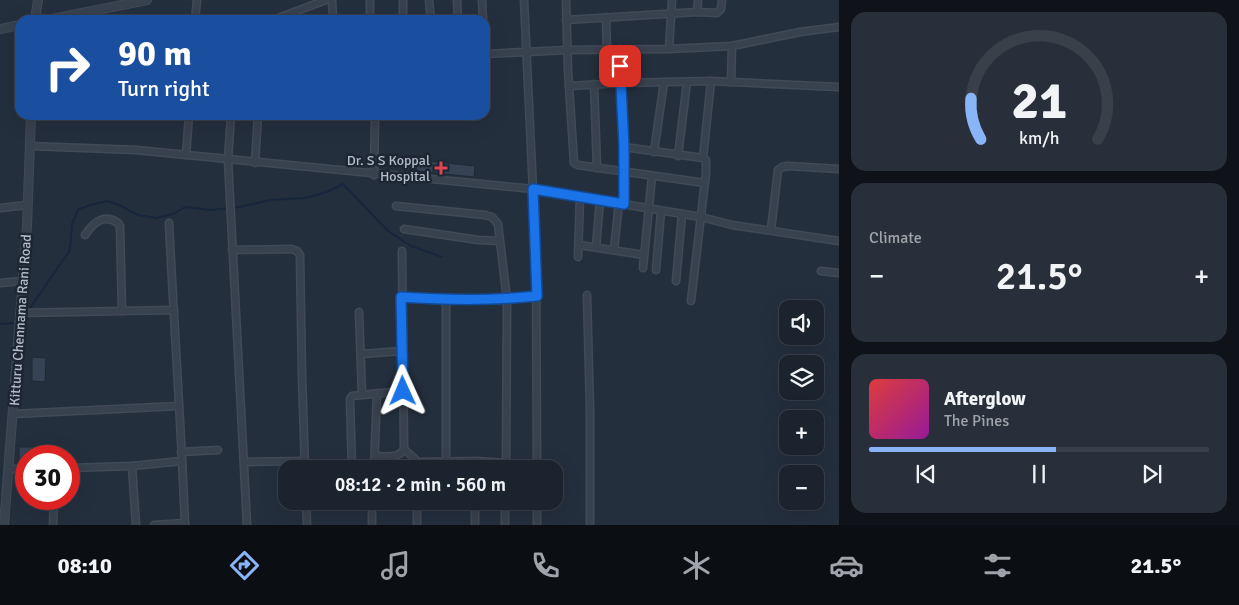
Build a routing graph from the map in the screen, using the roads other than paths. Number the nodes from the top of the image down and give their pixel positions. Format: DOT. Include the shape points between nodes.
graph roads {
  1 [pos="38,0"];
  2 [pos="147,0"];
  3 [pos="197,0"];
  4 [pos="326,0"];
  5 [pos="332,0"];
  6 [pos="370,0"];
  7 [pos="403,0"];
  8 [pos="429,0"];
  9 [pos="457,0"];
  10 [pos="482,0"];
  11 [pos="524,0"];
  12 [pos="566,0"];
  13 [pos="672,0"];
  14 [pos="698,0"];
  15 [pos="722,0"];
  16 [pos="697,12"];
  17 [pos="36,15"];
  18 [pos="72,15"];
  19 [pos="196,15"];
  20 [pos="286,15"];
  21 [pos="332,15"];
  22 [pos="370,15"];
  23 [pos="403,15"];
  24 [pos="431,15"];
  25 [pos="458,15"];
  26 [pos="483,15"];
  27 [pos="672,15"];
  28 [pos="606,18"];
  29 [pos="566,20"];
  30 [pos="15,26"];
  31 [pos="839,27"];
  32 [pos="0,28"];
  33 [pos="732,46"];
  34 [pos="669,49"];
  35 [pos="567,50"];
  36 [pos="606,50"];
  37 [pos="619,50"];
  38 [pos="527,52"];
  39 [pos="490,54"];
  40 [pos="711,81"];
  41 [pos="664,82"];
  42 [pos="687,82"];
  43 [pos="731,82"];
  44 [pos="622,83"];
  45 [pos="594,84"];
  46 [pos="568,86"];
  47 [pos="839,87"];
  48 [pos="31,120"];
  49 [pos="189,120"];
  50 [pos="231,120"];
  51 [pos="258,120"];
  52 [pos="375,120"];
  53 [pos="30,146"];
  54 [pos="624,147"];
  55 [pos="654,152"];
  56 [pos="186,156"];
  57 [pos="678,156"];
  58 [pos="703,158"];
  59 [pos="228,160"];
  60 [pos="255,163"];
  61 [pos="597,168"];
  62 [pos="839,169"];
  63 [pos="624,172"];
  64 [pos="374,175"];
  65 [pos="652,176"];
  66 [pos="705,183"];
  67 [pos="533,189"];
  68 [pos="580,197"];
  69 [pos="600,200"];
  70 [pos="621,204"];
  71 [pos="27,205"];
  72 [pos="396,206"];
  73 [pos="0,208"];
  74 [pos="648,208"];
  75 [pos="661,210"];
  76 [pos="682,214"];
  77 [pos="701,217"];
  78 [pos="169,223"];
  79 [pos="404,229"];
  80 [pos="771,230"];
  81 [pos="85,235"];
  82 [pos="499,241"];
  83 [pos="839,241"];
  84 [pos="579,245"];
  85 [pos="596,247"];
  86 [pos="232,250"];
  87 [pos="614,250"];
  88 [pos="402,251"];
  89 [pos="644,255"];
  90 [pos="578,257"];
  91 [pos="643,268"];
  92 [pos="656,270"];
  93 [pos="821,271"];
  94 [pos="839,273"];
  95 [pos="676,281"];
  96 [pos="22,282"];
  97 [pos="0,283"];
  98 [pos="587,295"];
  99 [pos="537,296"];
  100 [pos="401,297"];
  101 [pos="446,300"];
  102 [pos="507,300"];
  103 [pos="691,301"];
  104 [pos="174,310"];
  105 [pos="122,311"];
  106 [pos="359,312"];
  107 [pos="20,313"];
  108 [pos="402,351"];
  109 [pos="360,354"];
  110 [pos="403,391"];
  111 [pos="377,393"];
  112 [pos="362,394"];
  113 [pos="178,406"];
  114 [pos="12,414"];
  115 [pos="404,449"];
  116 [pos="218,450"];
  117 [pos="182,452"];
  118 [pos="376,456"];
  119 [pos="305,460"];
  120 [pos="352,460"];
  121 [pos="375,460"];
  122 [pos="413,460"];
  123 [pos="446,460"];
  124 [pos="506,460"];
  125 [pos="537,460"];
  126 [pos="182,461"];
  127 [pos="278,461"];
  128 [pos="244,462"];
  129 [pos="132,466"];
  130 [pos="80,468"];
  131 [pos="8,469"];
  132 [pos="15,469"];
  133 [pos="54,510"];
  134 [pos="306,510"];
  135 [pos="372,510"];
  136 [pos="417,510"];
  137 [pos="475,510"];
  138 [pos="505,510"];
  139 [pos="537,510"];
  140 [pos="185,524"];
  141 [pos="4,525"];
  142 [pos="53,525"];
  143 [pos="136,525"];
  144 [pos="154,525"];
  145 [pos="247,525"];
  146 [pos="307,525"];
  147 [pos="372,525"];
  148 [pos="417,525"];
  149 [pos="475,525"];
  150 [pos="505,525"];
  151 [pos="537,525"];
  152 [pos="590,525"];
  1 -- 17 [label="street"];
  2 -- 18 [label="street"];
  3 -- 19 [label="street"];
  4 -- 20 [label="street"];
  5 -- 21 [label="street"];
  6 -- 22 [label="street"];
  7 -- 23 [label="street"];
  8 -- 24 [label="street"];
  9 -- 25 [label="street"];
  10 -- 26 [label="street"];
  11 -- 38 [label="street"];
  12 -- 29 [label="street"];
  13 -- 27 [label="street"];
  14 -- 16 [label="street"];
  15 -- 16 [label="street" via="720,12"];
  16 -- 27 [label="street"];
  27 -- 28 [label="street"];
  27 -- 34 [label="street"];
  28 -- 29 [label="street"];
  28 -- 36 [label="street"];
  29 -- 35 [label="street"];
  30 -- 32 [label="street"];
  31 -- 33 [label="street"];
  33 -- 34 [label="street"];
  33 -- 43 [label="street"];
  34 -- 37 [label="street"];
  35 -- 36 [label="street"];
  35 -- 38 [label="street"];
  35 -- 46 [label="street"];
  36 -- 37 [label="street"];
  37 -- 44 [label="street"];
  38 -- 39 [label="street"];
  38 -- 67 [label="street"];
  40 -- 42 [label="street"];
  40 -- 43 [label="street"];
  40 -- 58 [label="street"];
  41 -- 42 [label="street"];
  41 -- 44 [label="street"];
  41 -- 55 [label="street"];
  42 -- 57 [label="street"];
  43 -- 47 [label="street"];
  44 -- 45 [label="street"];
  44 -- 54 [label="street"];
  45 -- 46 [label="street"];
  45 -- 61 [label="street"];
  46 -- 61 [label="street" via="574,163"];
  48 -- 53 [label="street, Kitturu Chennama Rani Road"];
  49 -- 56 [label="street"];
  50 -- 59 [label="street"];
  51 -- 60 [label="street"];
  52 -- 64 [label="street"];
  53 -- 56 [label="street"];
  53 -- 71 [label="street, Kitturu Chennama Rani Road"];
  54 -- 55 [label="street"];
  54 -- 63 [label="street"];
  55 -- 57 [label="street"];
  56 -- 59 [label="street"];
  57 -- 58 [label="street"];
  58 -- 66 [label="street" via="707,164"];
  59 -- 60 [label="street"];
  59 -- 86 [label="street"];
  60 -- 64 [label="street"];
  61 -- 63 [label="street"];
  62 -- 80 [label="street" via="788,166 778,170"];
  63 -- 65 [label="street"];
  63 -- 70 [label="street"];
  64 -- 67 [label="street"];
  65 -- 66 [label="street"];
  65 -- 74 [label="street"];
  66 -- 77 [label="street"];
  67 -- 68 [label="street"];
  67 -- 99 [label="street"];
  68 -- 69 [label="street"];
  68 -- 84 [label="street"];
  69 -- 70 [label="street"];
  69 -- 85 [label="street"];
  70 -- 74 [label="street"];
  70 -- 87 [label="street"];
  71 -- 73 [label="street"];
  71 -- 96 [label="street, Kitturu Chennama Rani Road"];
  72 -- 82 [label="street" via="492,217 498,224"];
  74 -- 75 [label="street"];
  74 -- 89 [label="street"];
  75 -- 76 [label="street"];
  75 -- 92 [label="street"];
  76 -- 77 [label="street"];
  76 -- 95 [label="street"];
  77 -- 80 [label="street"];
  77 -- 103 [label="street"];
  78 -- 104 [label="street"];
  79 -- 82 [label="street"];
  80 -- 83 [label="street"];
  81 -- 105 [label="street" via="98,220 110,220 120,226"];
  82 -- 102 [label="street"];
  84 -- 85 [label="street"];
  84 -- 90 [label="street"];
  85 -- 87 [label="street"];
  86 -- 119 [label="street" via="292,249 300,255"];
  86 -- 128 [label="street"];
  87 -- 89 [label="street"];
  88 -- 100 [label="street"];
  89 -- 91 [label="street"];
  93 -- 94 [label="street"];
  96 -- 97 [label="street"];
  96 -- 107 [label="street, Kitturu Chennama Rani Road"];
  98 -- 152 [label="street"];
  99 -- 102 [label="street"];
  99 -- 125 [label="street"];
  100 -- 101 [label="street"];
  100 -- 108 [label="street"];
  101 -- 102 [label="street"];
  101 -- 123 [label="street"];
  102 -- 124 [label="street"];
  104 -- 105 [label="street"];
  104 -- 113 [label="street"];
  105 -- 107 [label="street"];
  106 -- 109 [label="street"];
  107 -- 114 [label="street, Kitturu Chennama Rani Road"];
  108 -- 109 [label="street"];
  108 -- 110 [label="street"];
  109 -- 112 [label="street"];
  110 -- 111 [label="street"];
  110 -- 115 [label="street"];
  111 -- 112 [label="street"];
  111 -- 118 [label="street"];
  112 -- 120 [label="street" via="350,399"];
  113 -- 114 [label="street"];
  113 -- 117 [label="street"];
  114 -- 131 [label="street, Kitturu Chennama Rani Road"];
  115 -- 118 [label="street" via="398,456"];
  115 -- 122 [label="street"];
  116 -- 117 [label="street"];
  117 -- 126 [label="street"];
  118 -- 121 [label="street"];
  126 -- 129 [label="street"];
  126 -- 140 [label="street"];
  127 -- 128 [label="street"];
  128 -- 145 [label="street"];
  129 -- 130 [label="street"];
  129 -- 143 [label="street"];
  131 -- 132 [label="street"];
  131 -- 141 [label="street, Kitturu Chennama Rani Road"];
  133 -- 142 [label="street"];
  134 -- 146 [label="street"];
  135 -- 147 [label="street"];
  136 -- 148 [label="street"];
  137 -- 149 [label="street"];
  138 -- 150 [label="street"];
  139 -- 151 [label="street"];
  140 -- 144 [label="street"];
}
